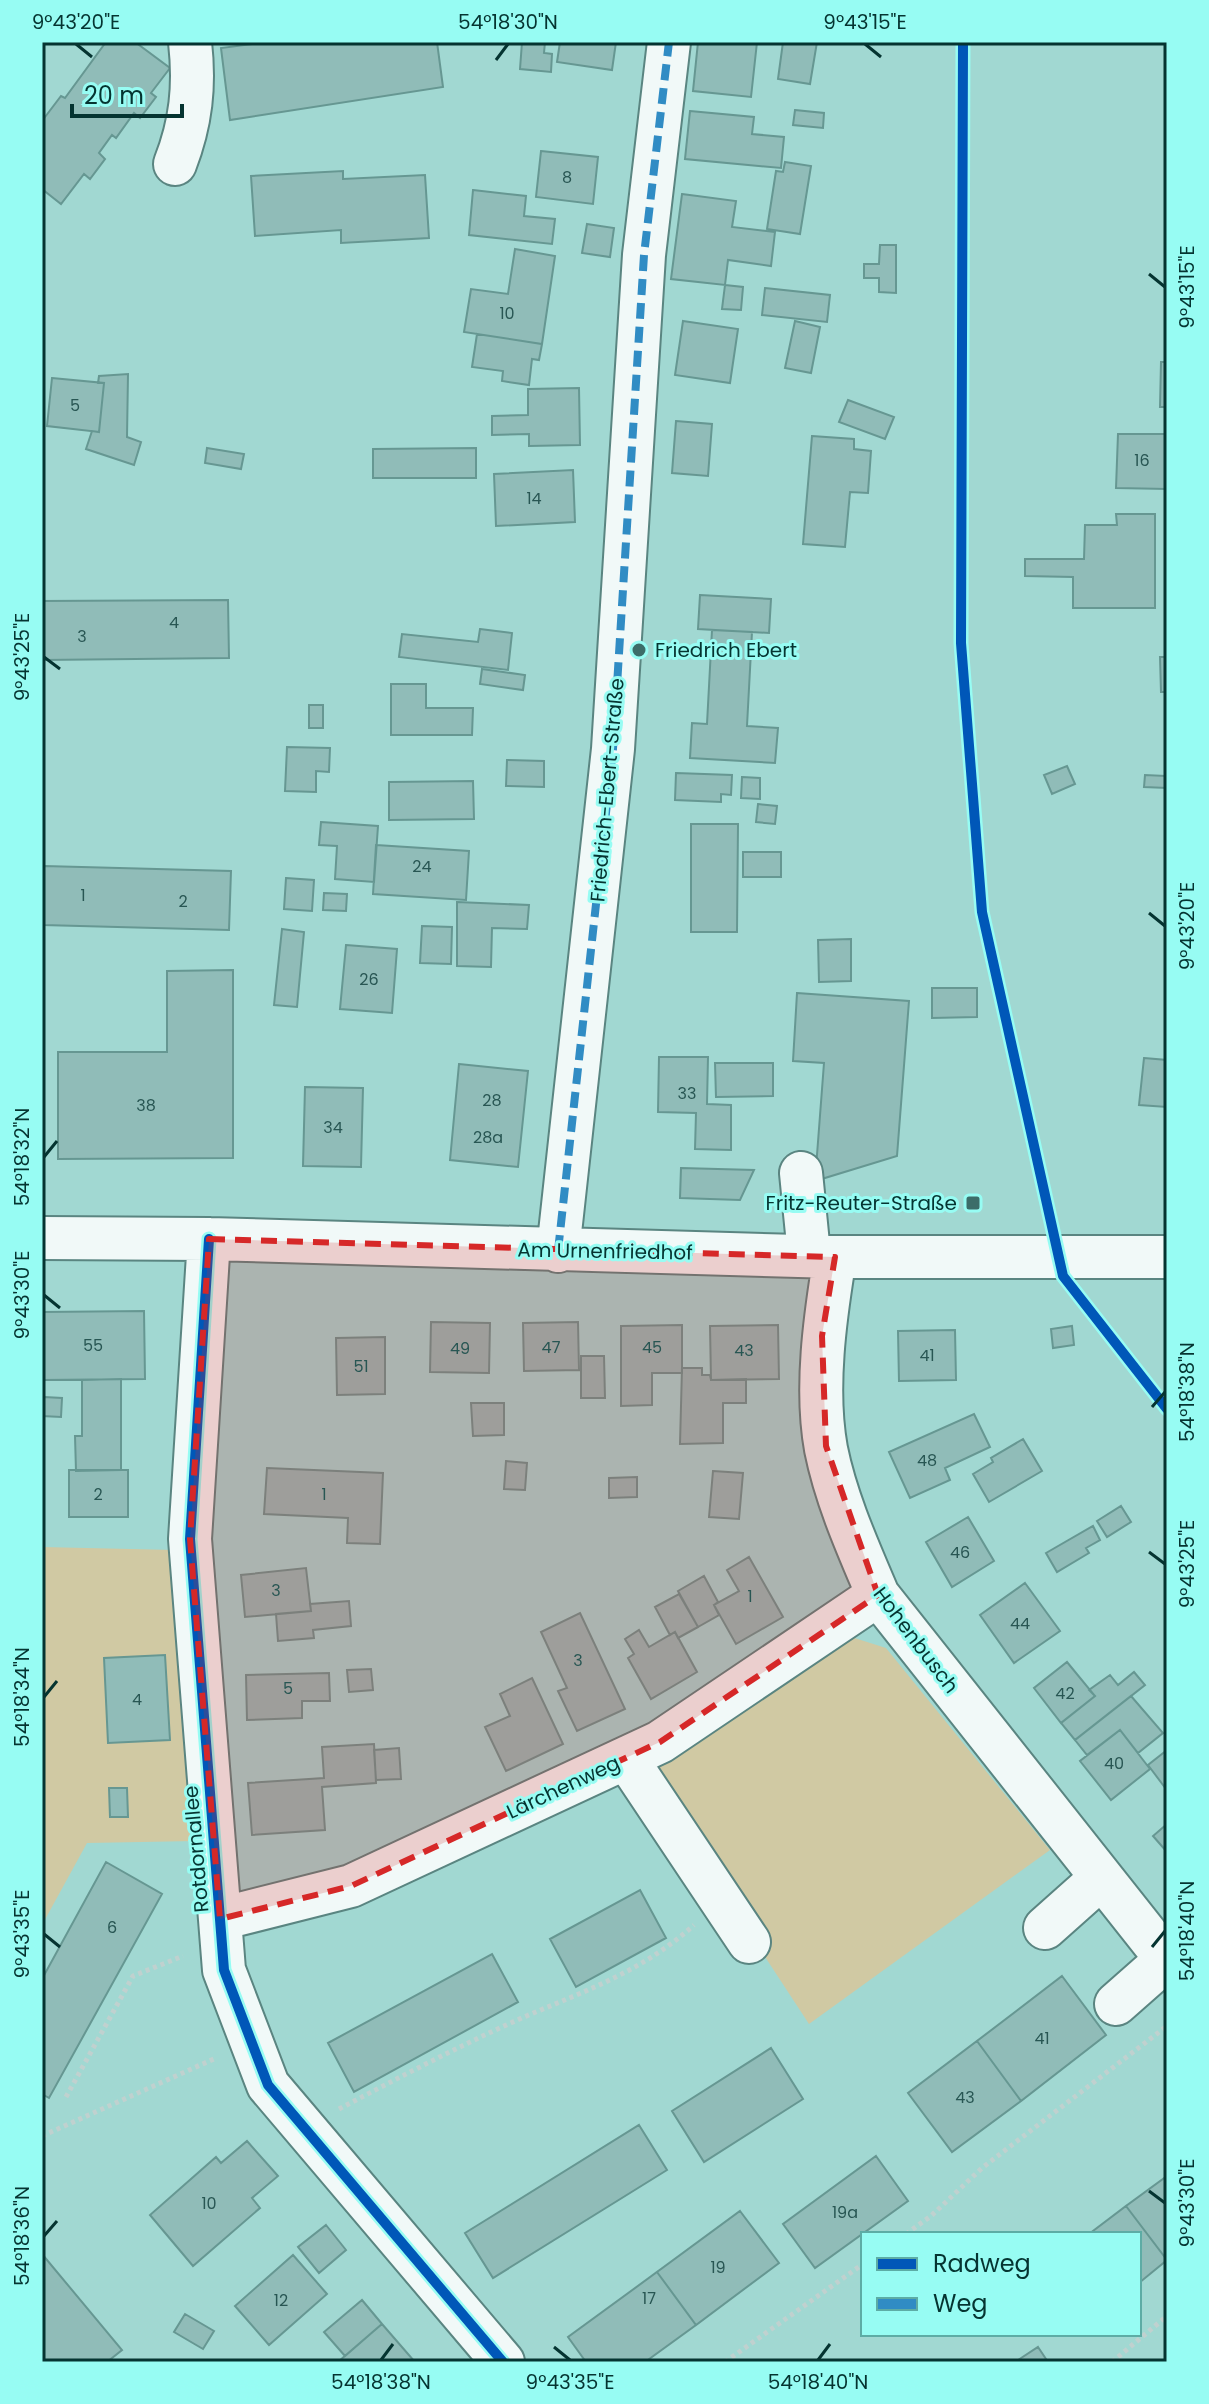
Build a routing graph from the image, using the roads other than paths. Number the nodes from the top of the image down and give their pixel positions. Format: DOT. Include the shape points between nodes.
graph roads {
  1 [pos="190,42"];
  2 [pos="669,42"];
  3 [pos="175,164"];
  4 [pos="801,1173"];
  5 [pos="42,1238"];
  6 [pos="209,1239"];
  7 [pos="558,1251"];
  8 [pos="822,1256"];
  9 [pos="1167,1257"];
  10 [pos="878,1595"];
  11 [pos="626,1758"];
  12 [pos="1100,1879"];
  13 [pos="1045,1928"];
  14 [pos="221,1930"];
  15 [pos="749,1942"];
  16 [pos="1167,1960"];
  17 [pos="1116,2004"];
  18 [pos="503,2362"];
  1 -- 3 [label="street" via="194,72 189,128"];
  2 -- 7 [label="street, Friedrich-Ebert-Straße" via="644,255 613,749"];
  4 -- 8 [label="street, Hohenbusch"];
  5 -- 6 [label="street, Am Urnenfriedhof"];
  6 -- 7 [label="street, Am Urnenfriedhof"];
  6 -- 14 [label="street, Rotdornallee" via="190,1539"];
  7 -- 8 [label="street, Am Urnenfriedhof"];
  8 -- 9 [label="street, Am Urnenfriedhof"];
  8 -- 10 [label="street, Hohenbusch" via="826,1446 853,1536"];
  10 -- 11 [label="street, Lärchenweg" via="660,1742"];
  10 -- 12 [label="street, Hohenbusch"];
  11 -- 14 [label="street, Lärchenweg" via="351,1886"];
  11 -- 15 [label="street"];
  12 -- 13 [label="street"];
  12 -- 16 [label="street, Hohenbusch"];
  14 -- 18 [label="street, Rotdornallee" via="224,1970 268,2085"];
  16 -- 17 [label="street"];
}
